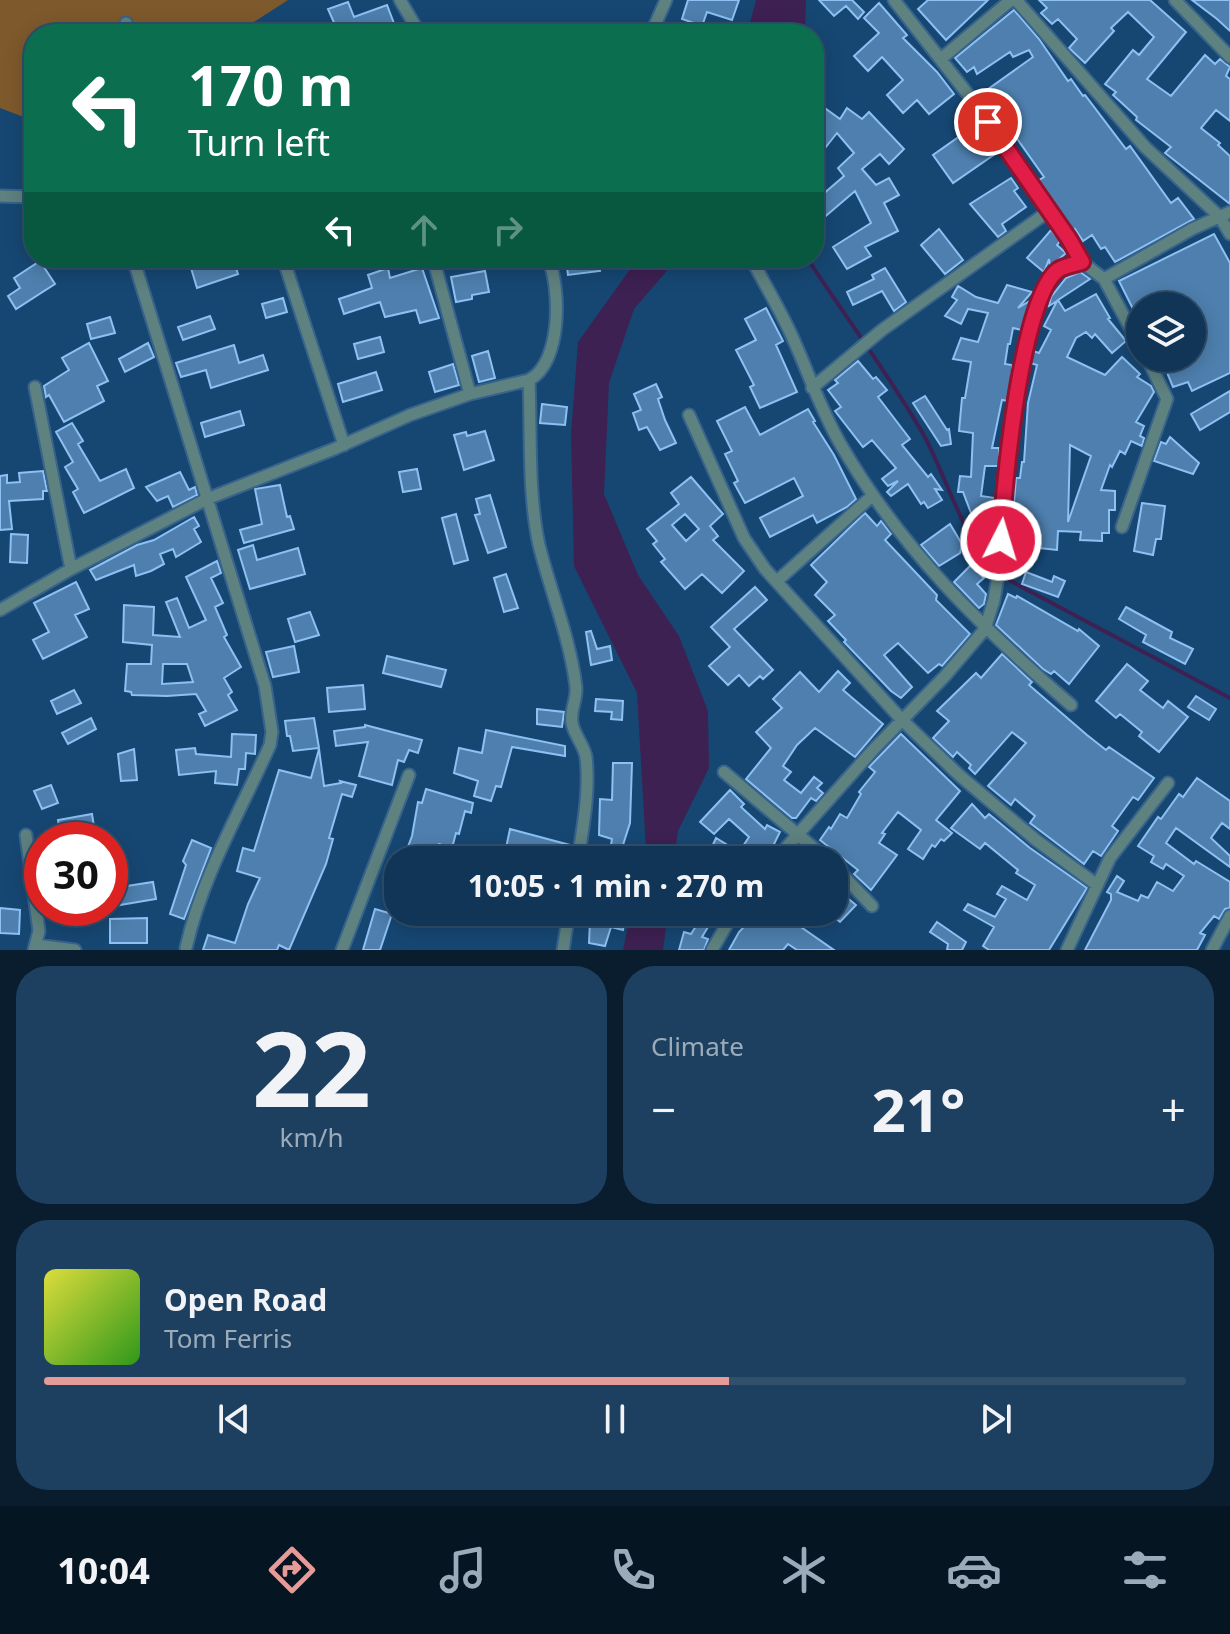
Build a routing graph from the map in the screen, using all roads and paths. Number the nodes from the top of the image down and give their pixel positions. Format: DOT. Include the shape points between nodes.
graph roads {
  1 [pos="400,0"];
  2 [pos="666,0"];
  3 [pos="894,0"];
  4 [pos="1014,0"];
  5 [pos="1175,0"];
  6 [pos="414,24"];
  7 [pos="655,24"];
  8 [pos="1230,57"];
  9 [pos="942,58"];
  10 [pos="0,196"];
  11 [pos="24,197"];
  12 [pos="1049,211"];
  13 [pos="1225,215"];
  14 [pos="1230,234"];
  15 [pos="1082,262"];
  16 [pos="136,268"];
  17 [pos="286,268"];
  18 [pos="436,268"];
  19 [pos="551,268"];
  20 [pos="756,268"];
  21 [pos="1104,279"];
  22 [pos="1126,320"];
  23 [pos="1154,372"];
  24 [pos="529,380"];
  25 [pos="35,387"];
  26 [pos="812,388"];
  27 [pos="470,394"];
  28 [pos="689,415"];
  29 [pos="344,445"];
  30 [pos="872,496"];
  31 [pos="207,499"];
  32 [pos="1122,527"];
  33 [pos="71,569"];
  34 [pos="777,581"];
  35 [pos="0,610"];
  36 [pos="985,629"];
  37 [pos="1071,705"];
  38 [pos="902,720"];
  39 [pos="724,772"];
  40 [pos="409,775"];
  41 [pos="1168,783"];
  42 [pos="797,836"];
  43 [pos="580,846"];
  44 [pos="788,846"];
  45 [pos="810,846"];
  46 [pos="848,881"];
  47 [pos="1097,885"];
  48 [pos="872,906"];
  49 [pos="1230,916"];
  50 [pos="38,926"];
  51 [pos="567,926"];
  52 [pos="726,926"];
  53 [pos="35,948"];
  54 [pos="186,948"];
  55 [pos="75,950"];
  56 [pos="342,950"];
  57 [pos="563,950"];
  58 [pos="712,950"];
  59 [pos="1067,950"];
  60 [pos="1212,950"];
  1 -- 6 [label="street"];
  2 -- 7 [label="street"];
  3 -- 9 [label="street"];
  4 -- 9 [label="street"];
  4 -- 13 [label="street" via="1145,147"];
  5 -- 8 [label="street"];
  9 -- 12 [label="street"];
  10 -- 11 [label="street"];
  12 -- 15 [label="street"];
  12 -- 26 [label="street"];
  13 -- 14 [label="street"];
  13 -- 21 [label="street"];
  15 -- 21 [label="street"];
  15 -- 36 [label="street" via="1058,270 1049,282 1028,336 999,568"];
  16 -- 31 [label="street"];
  17 -- 29 [label="street"];
  18 -- 27 [label="street"];
  19 -- 24 [label="street" via="557,291 551,351 542,371"];
  20 -- 26 [label="street"];
  21 -- 22 [label="street"];
  23 -- 32 [label="street" via="1167,399"];
  24 -- 27 [label="street"];
  24 -- 43 [label="street" via="539,543 571,661 576,691 573,731 586,753"];
  25 -- 33 [label="street"];
  26 -- 30 [label="street"];
  27 -- 29 [label="street"];
  28 -- 34 [label="street" via="744,538"];
  29 -- 31 [label="street"];
  30 -- 34 [label="street"];
  30 -- 36 [label="street"];
  31 -- 33 [label="street"];
  31 -- 54 [label="street" via="265,686 272,732 216,857"];
  33 -- 35 [label="street"];
  34 -- 38 [label="street"];
  36 -- 37 [label="street"];
  36 -- 38 [label="street"];
  38 -- 42 [label="street"];
  38 -- 47 [label="street" via="959,775"];
  39 -- 42 [label="street"];
  40 -- 56 [label="street"];
  41 -- 47 [label="street" via="1117,848"];
  42 -- 44 [label="street"];
  42 -- 45 [label="street"];
  46 -- 48 [label="street"];
  47 -- 59 [label="street"];
  49 -- 60 [label="street"];
  50 -- 53 [label="street"];
  51 -- 57 [label="street"];
  52 -- 58 [label="street"];
  53 -- 55 [label="street"];
}
